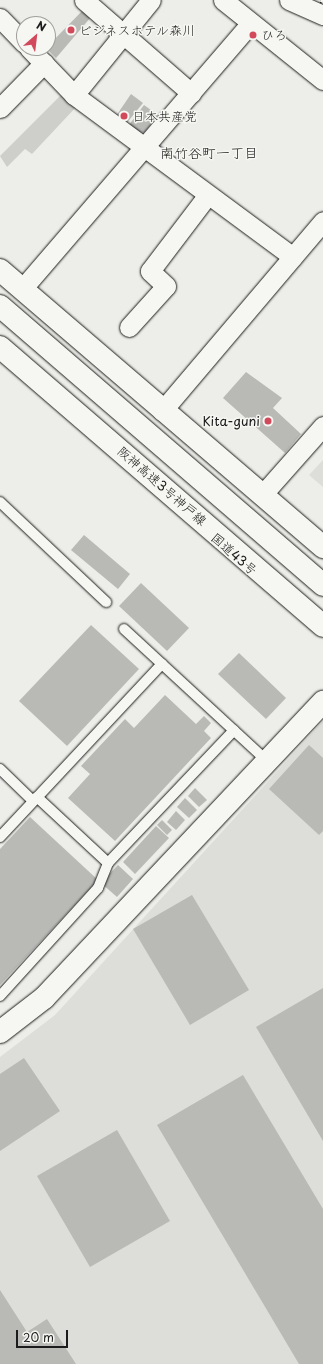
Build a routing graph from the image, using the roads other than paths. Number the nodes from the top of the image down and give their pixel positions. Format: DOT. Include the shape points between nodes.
graph roads {
  1 [pos="84,0"];
  2 [pos="151,0"];
  3 [pos="223,0"];
  4 [pos="289,0"];
  5 [pos="323,15"];
  6 [pos="0,18"];
  7 [pos="251,23"];
  8 [pos="122,34"];
  9 [pos="16,35"];
  10 [pos="37,56"];
  11 [pos="44,63"];
  12 [pos="323,80"];
  13 [pos="191,93"];
  14 [pos="74,95"];
  15 [pos="0,108"];
  16 [pos="145,147"];
  17 [pos="207,196"];
  18 [pos="323,220"];
  19 [pos="293,257"];
  20 [pos="0,270"];
  21 [pos="22,289"];
  22 [pos="0,306"];
  23 [pos="129,327"];
  24 [pos="0,347"];
  25 [pos="0,352"];
  26 [pos="162,411"];
  27 [pos="323,426"];
  28 [pos="262,495"];
  29 [pos="0,502"];
  30 [pos="323,547"];
  31 [pos="323,585"];
  32 [pos="106,602"];
  33 [pos="323,626"];
  34 [pos="124,629"];
  35 [pos="323,631"];
  36 [pos="162,664"];
  37 [pos="323,702"];
  38 [pos="234,730"];
  39 [pos="267,761"];
  40 [pos="0,770"];
  41 [pos="35,799"];
  42 [pos="0,837"];
  43 [pos="108,863"];
  44 [pos="0,996"];
  45 [pos="0,1032"];
  1 -- 8 [label="street"];
  2 -- 8 [label="street"];
  3 -- 7 [label="street"];
  4 -- 5 [label="street"];
  6 -- 9 [label="street"];
  7 -- 12 [label="street"];
  7 -- 13 [label="street"];
  8 -- 13 [label="street"];
  8 -- 14 [label="street"];
  10 -- 11 [label="street"];
  11 -- 14 [label="street"];
  11 -- 15 [label="street"];
  13 -- 16 [label="street"];
  14 -- 16 [label="street"];
  16 -- 17 [label="street"];
  16 -- 21 [label="street"];
  17 -- 19 [label="street"];
  17 -- 23 [label="street" via="150,271 166,286"];
  18 -- 19 [label="street"];
  19 -- 26 [label="street"];
  20 -- 21 [label="main road"];
  21 -- 26 [label="main road"];
  22 -- 31 [label="main road"];
  24 -- 33 [label="main road, 阪神高速3号神戸線"];
  25 -- 35 [label="main road, 国道43号"];
  26 -- 28 [label="main road"];
  27 -- 28 [label="street"];
  28 -- 30 [label="main road"];
  29 -- 32 [label="lane"];
  34 -- 36 [label="lane"];
  36 -- 38 [label="lane"];
  36 -- 41 [label="lane"];
  37 -- 39 [label="main road"];
  38 -- 39 [label="lane"];
  38 -- 43 [label="lane"];
  39 -- 45 [label="main road" via="44,998"];
  40 -- 41 [label="lane"];
  41 -- 42 [label="lane"];
  41 -- 43 [label="lane"];
  43 -- 44 [label="lane" via="98,888"];
}
